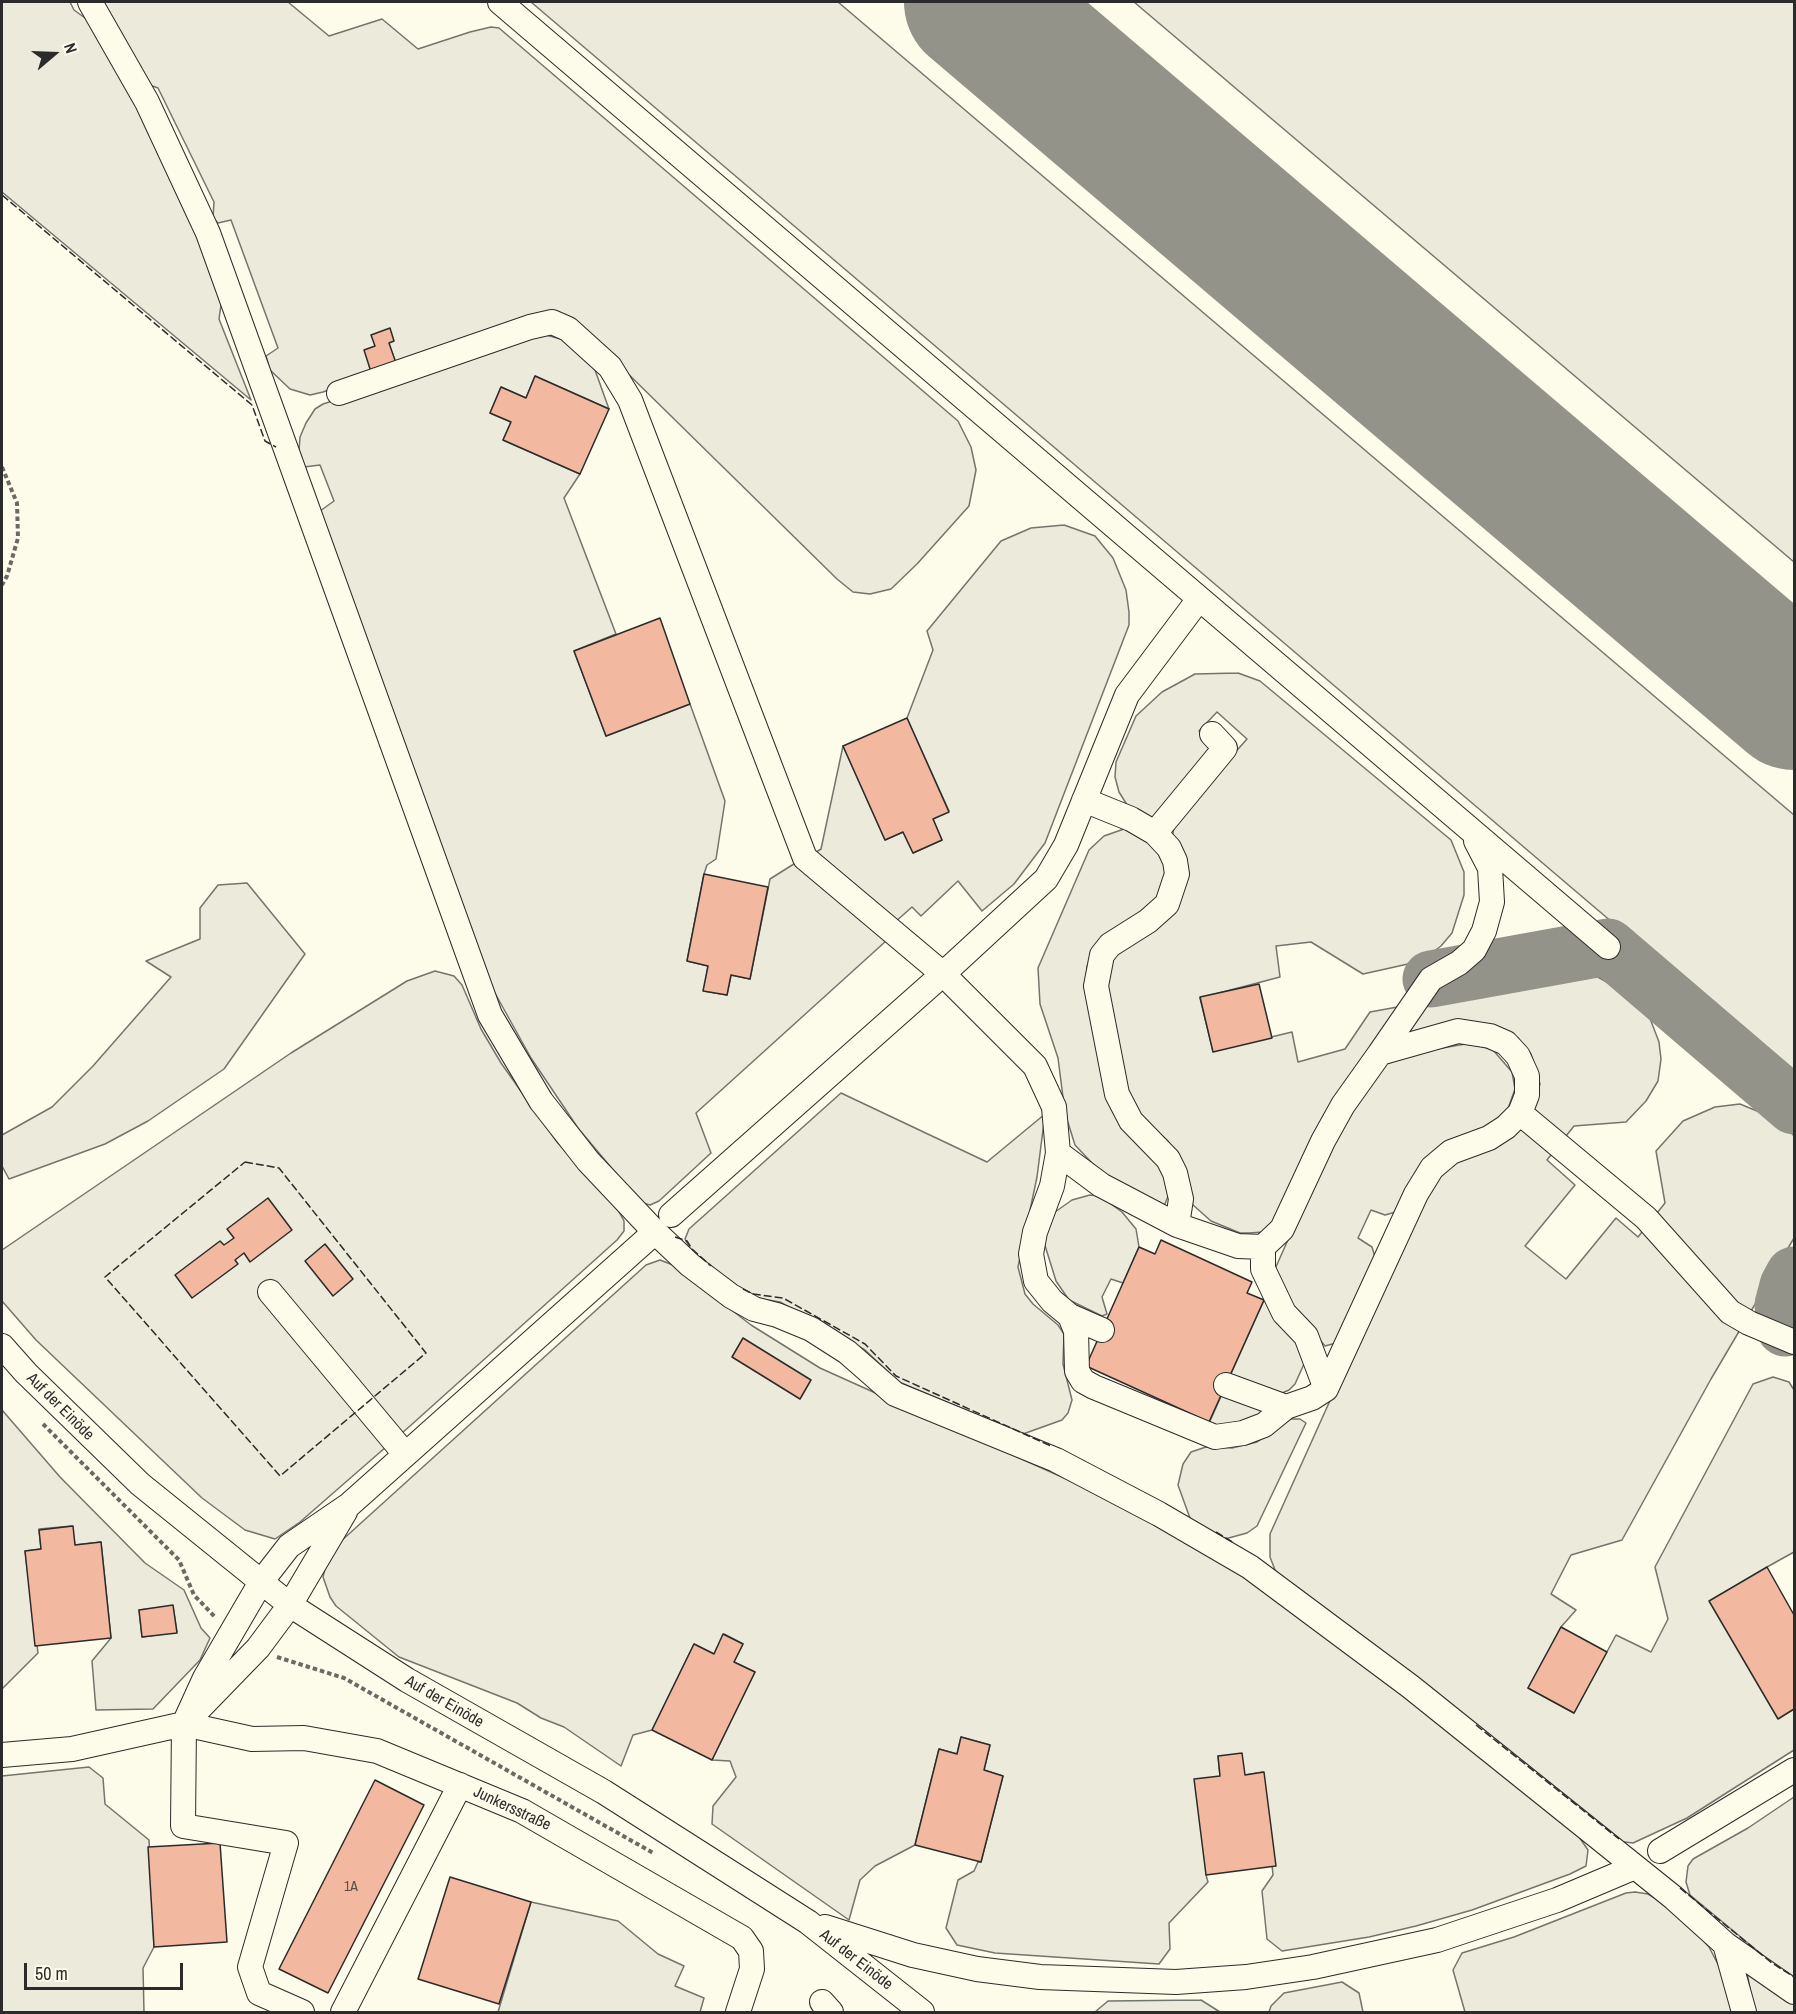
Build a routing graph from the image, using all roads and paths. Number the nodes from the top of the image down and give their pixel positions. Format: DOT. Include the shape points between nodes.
graph roads {
  1 [pos="90,2"];
  2 [pos="500,2"];
  3 [pos="339,393"];
  4 [pos="2,467"];
  5 [pos="2,585"];
  6 [pos="1199,599"];
  7 [pos="1212,734"];
  8 [pos="1084,800"];
  9 [pos="1472,832"];
  10 [pos="1155,833"];
  11 [pos="1608,947"];
  12 [pos="943,974"];
  13 [pos="1380,1053"];
  14 [pos="1520,1113"];
  15 [pos="1058,1153"];
  16 [pos="663,1224"];
  17 [pos="1177,1225"];
  18 [pos="1263,1248"];
  19 [pos="270,1292"];
  20 [pos="1070,1316"];
  21 [pos="1102,1330"];
  22 [pos="1794,1342"];
  23 [pos="2,1346"];
  24 [pos="1226,1385"];
  25 [pos="1326,1389"];
  26 [pos="1286,1407"];
  27 [pos="405,1454"];
  28 [pos="349,1505"];
  29 [pos="261,1582"];
  30 [pos="290,1605"];
  31 [pos="184,1724"];
  32 [pos="2,1755"];
  33 [pos="1794,1770"];
  34 [pos="460,1785"];
  35 [pos="1660,1851"];
  36 [pos="1635,1867"];
  37 [pos="808,1922"];
  38 [pos="1725,1944"];
  39 [pos="1794,1992"];
  40 [pos="302,2013"];
  41 [pos="343,2013"];
  42 [pos="738,2013"];
  43 [pos="922,2013"];
  44 [pos="1744,2013"];
  1 -- 16 [label="street" via="147,102 208,233 490,1015 564,1132 624,1202"];
  2 -- 6 [label="street"];
  3 -- 12 [label="street" via="552,322 568,329 591,348 610,368 630,400 805,858"];
  4 -- 5 [label="path" via="17,503 18,538"];
  6 -- 8 [label="street" via="1127,695"];
  6 -- 9 [label="street"];
  7 -- 10 [label="street" via="1225,748"];
  8 -- 10 [label="street"];
  8 -- 12 [label="street" via="1066,845 1046,879"];
  9 -- 11 [label="street"];
  9 -- 13 [label="street" via="1490,868 1492,902 1484,931 1474,950 1431,979"];
  10 -- 17 [label="street" via="1175,861 1174,890 1158,913 1106,950 1098,966 1096,986 1117,1094 1131,1121 1168,1159 1175,1173 1181,1199"];
  12 -- 15 [label="street" via="1035,1066 1054,1107"];
  12 -- 16 [label="street"];
  13 -- 14 [label="street" via="1458,1031 1498,1039 1518,1056 1527,1076 1527,1095"];
  13 -- 18 [label="street" via="1343,1105 1282,1229"];
  14 -- 22 [label="street" via="1646,1218 1730,1312"];
  14 -- 25 [label="street" via="1489,1138 1451,1152 1432,1168 1416,1194"];
  15 -- 17 [label="street" via="1101,1185"];
  15 -- 20 [label="street" via="1031,1254 1036,1281"];
  16 -- 27 [label="street"];
  16 -- 36 [label="street" via="690,1265 731,1296 754,1309 811,1329 847,1352 895,1394 1056,1460 1250,1567 1358,1646"];
  17 -- 18 [label="street" via="1238,1246"];
  18 -- 25 [label="street" via="1263,1269 1284,1313 1306,1336"];
  19 -- 27 [label="street"];
  20 -- 21 [label="street"];
  20 -- 26 [label="street" via="1076,1331 1077,1371 1094,1388 1215,1437 1264,1425"];
  23 -- 29 [label="street, Auf der Einöde" via="140,1484"];
  24 -- 26 [label="street"];
  25 -- 26 [label="street"];
  27 -- 28 [label="street"];
  28 -- 29 [label="street" via="290,1546"];
  28 -- 30 [label="street"];
  29 -- 30 [label="street, Auf der Einöde"];
  29 -- 31 [label="street" via="205,1678"];
  30 -- 31 [label="street" via="258,1648"];
  30 -- 37 [label="street, Auf der Einöde" via="406,1680 604,1792"];
  31 -- 32 [label="street, Junkersstraße" via="72,1749"];
  31 -- 34 [label="street, Junkersstraße" via="252,1739 304,1738 377,1751"];
  31 -- 40 [label="street" via="183,1827 286,1843 250,1967 259,1994"];
  33 -- 35 [label="street"];
  34 -- 41 [label="street"];
  34 -- 42 [label="street, Junkersstraße" via="522,1810 742,1938 751,1952 752,1969"];
  36 -- 37 [label="street" via="1501,1921 1437,1940 1246,1977 1165,1982 1040,1977 977,1969 913,1954"];
  36 -- 38 [label="street"];
  37 -- 43 [label="street, Auf der Einöde"];
  38 -- 39 [label="street"];
  38 -- 44 [label="street"];
}
